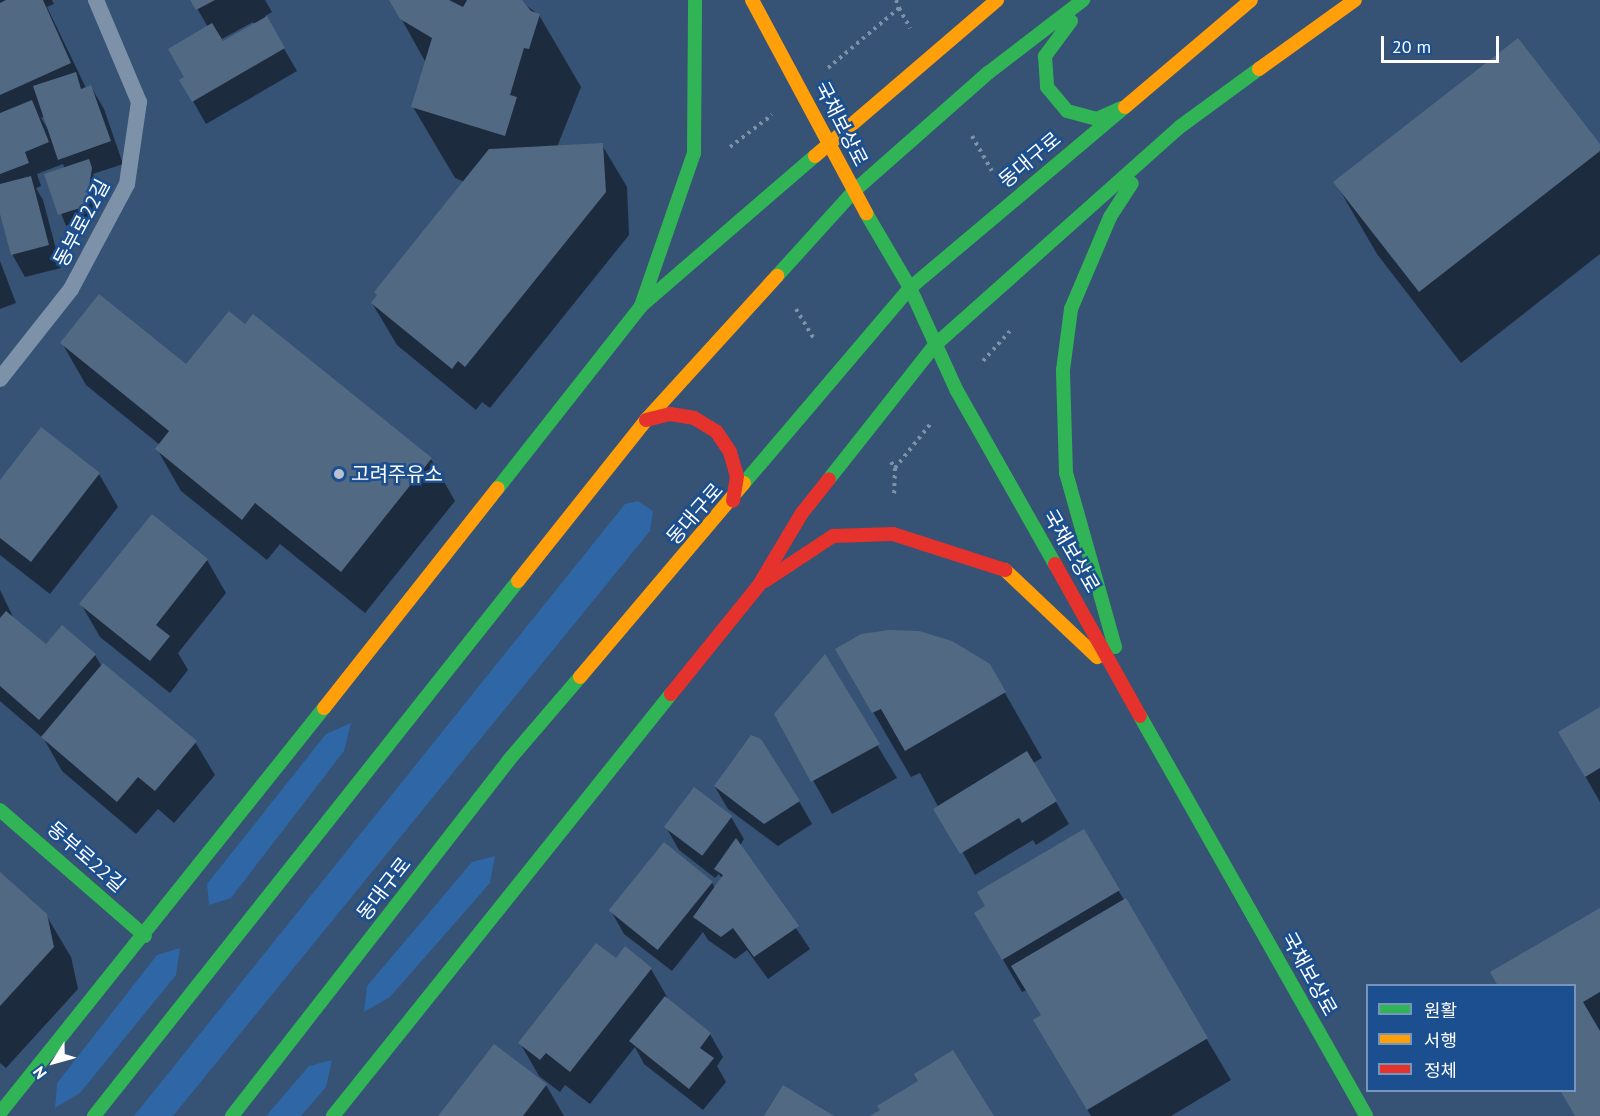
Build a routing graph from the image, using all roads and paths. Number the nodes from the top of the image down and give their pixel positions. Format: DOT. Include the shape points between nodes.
graph roads {
  1 [pos="96,0"];
  2 [pos="694,0"];
  3 [pos="752,0"];
  4 [pos="896,0"];
  5 [pos="997,0"];
  6 [pos="1085,0"];
  7 [pos="1251,0"];
  8 [pos="1355,0"];
  9 [pos="899,8"];
  10 [pos="1126,106"];
  11 [pos="1181,126"];
  12 [pos="826,144"];
  13 [pos="854,191"];
  14 [pos="910,288"];
  15 [pos="641,306"];
  16 [pos="935,345"];
  17 [pos="0,379"];
  18 [pos="646,420"];
  19 [pos="733,501"];
  20 [pos="759,585"];
  21 [pos="1124,683"];
  22 [pos="0,810"];
  23 [pos="145,936"];
  24 [pos="0,1113"];
  25 [pos="94,1116"];
  26 [pos="231,1116"];
  27 [pos="333,1116"];
  28 [pos="1366,1116"];
  1 -- 17 [label="lane, 동부로22길" via="139,102 127,184 71,289"];
  2 -- 15 [label="main road" via="694,153"];
  3 -- 12 [label="main road, 국채보상로"];
  4 -- 9 [label="path"];
  5 -- 12 [label="main road"];
  6 -- 10 [label="main road" via="1046,56 1047,87 1067,111 1097,119"];
  6 -- 13 [label="main road" via="988,73"];
  7 -- 10 [label="main road, 동대구로"];
  8 -- 11 [label="main road"];
  10 -- 14 [label="main road, 동대구로"];
  11 -- 16 [label="main road"];
  11 -- 21 [label="main road" via="1142,169 1110,217 1071,309 1063,370 1066,472 1097,571"];
  12 -- 13 [label="main road, 국채보상로"];
  12 -- 15 [label="main road" via="748,217"];
  13 -- 14 [label="main road, 국채보상로"];
  13 -- 18 [label="main road"];
  14 -- 16 [label="main road, 국채보상로"];
  14 -- 19 [label="main road, 동대구로" via="834,373"];
  15 -- 23 [label="main road"];
  16 -- 20 [label="main road" via="802,513"];
  16 -- 21 [label="main road, 국채보상로" via="957,391"];
  18 -- 19 [label="main road" via="670,414 716,431 730,452 737,476"];
  18 -- 25 [label="main road"];
  19 -- 26 [label="main road, 동대구로" via="508,761"];
  20 -- 21 [label="main road" via="833,536 893,534 1001,566"];
  20 -- 27 [label="main road"];
  21 -- 28 [label="main road, 국채보상로"];
  22 -- 23 [label="main road, 동부로22길"];
  23 -- 24 [label="main road"];
}
